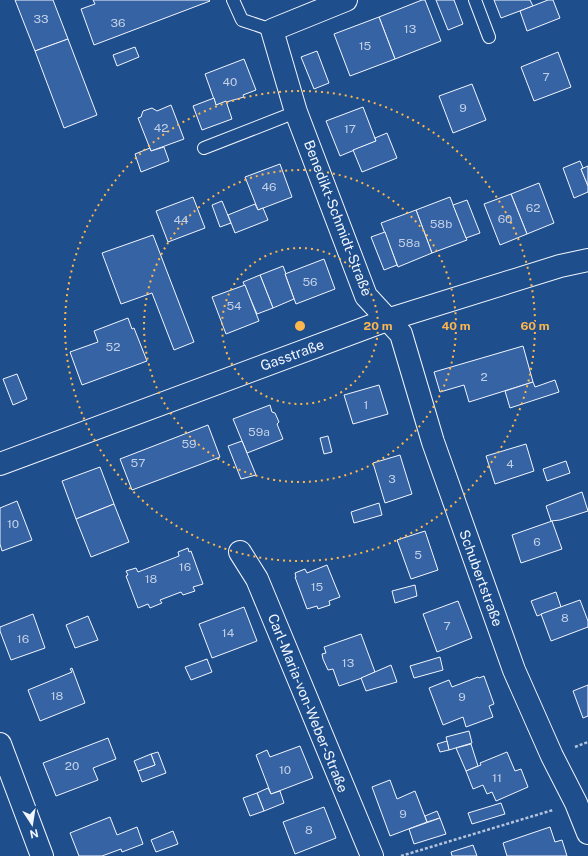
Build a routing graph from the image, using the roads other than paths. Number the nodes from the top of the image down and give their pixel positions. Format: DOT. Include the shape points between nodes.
graph roads {
  1 [pos="234,0"];
  2 [pos="346,0"];
  3 [pos="475,0"];
  4 [pos="272,30"];
  5 [pos="489,37"];
  6 [pos="296,112"];
  7 [pos="204,148"];
  8 [pos="588,260"];
  9 [pos="386,320"];
  10 [pos="0,464"];
  11 [pos="240,552"];
  12 [pos="0,744"];
  13 [pos="588,834"];
  14 [pos="42,856"];
  15 [pos="372,856"];
  1 -- 4 [label="lane" via="242,20"];
  2 -- 4 [label="street"];
  3 -- 5 [label="lane"];
  4 -- 6 [label="street, Benedikt-Schmidt-Straße"];
  6 -- 7 [label="lane"];
  6 -- 9 [label="street, Benedikt-Schmidt-Straße" via="366,296"];
  8 -- 9 [label="street, Gasstraße" via="560,266"];
  9 -- 10 [label="street, Gasstraße"];
  9 -- 13 [label="street, Schubertstraße" via="401,334 433,442 514,670"];
  11 -- 15 [label="street, Carl-Maria-von-Weber-Straße" via="257,579"];
  12 -- 14 [label="street"];
}
